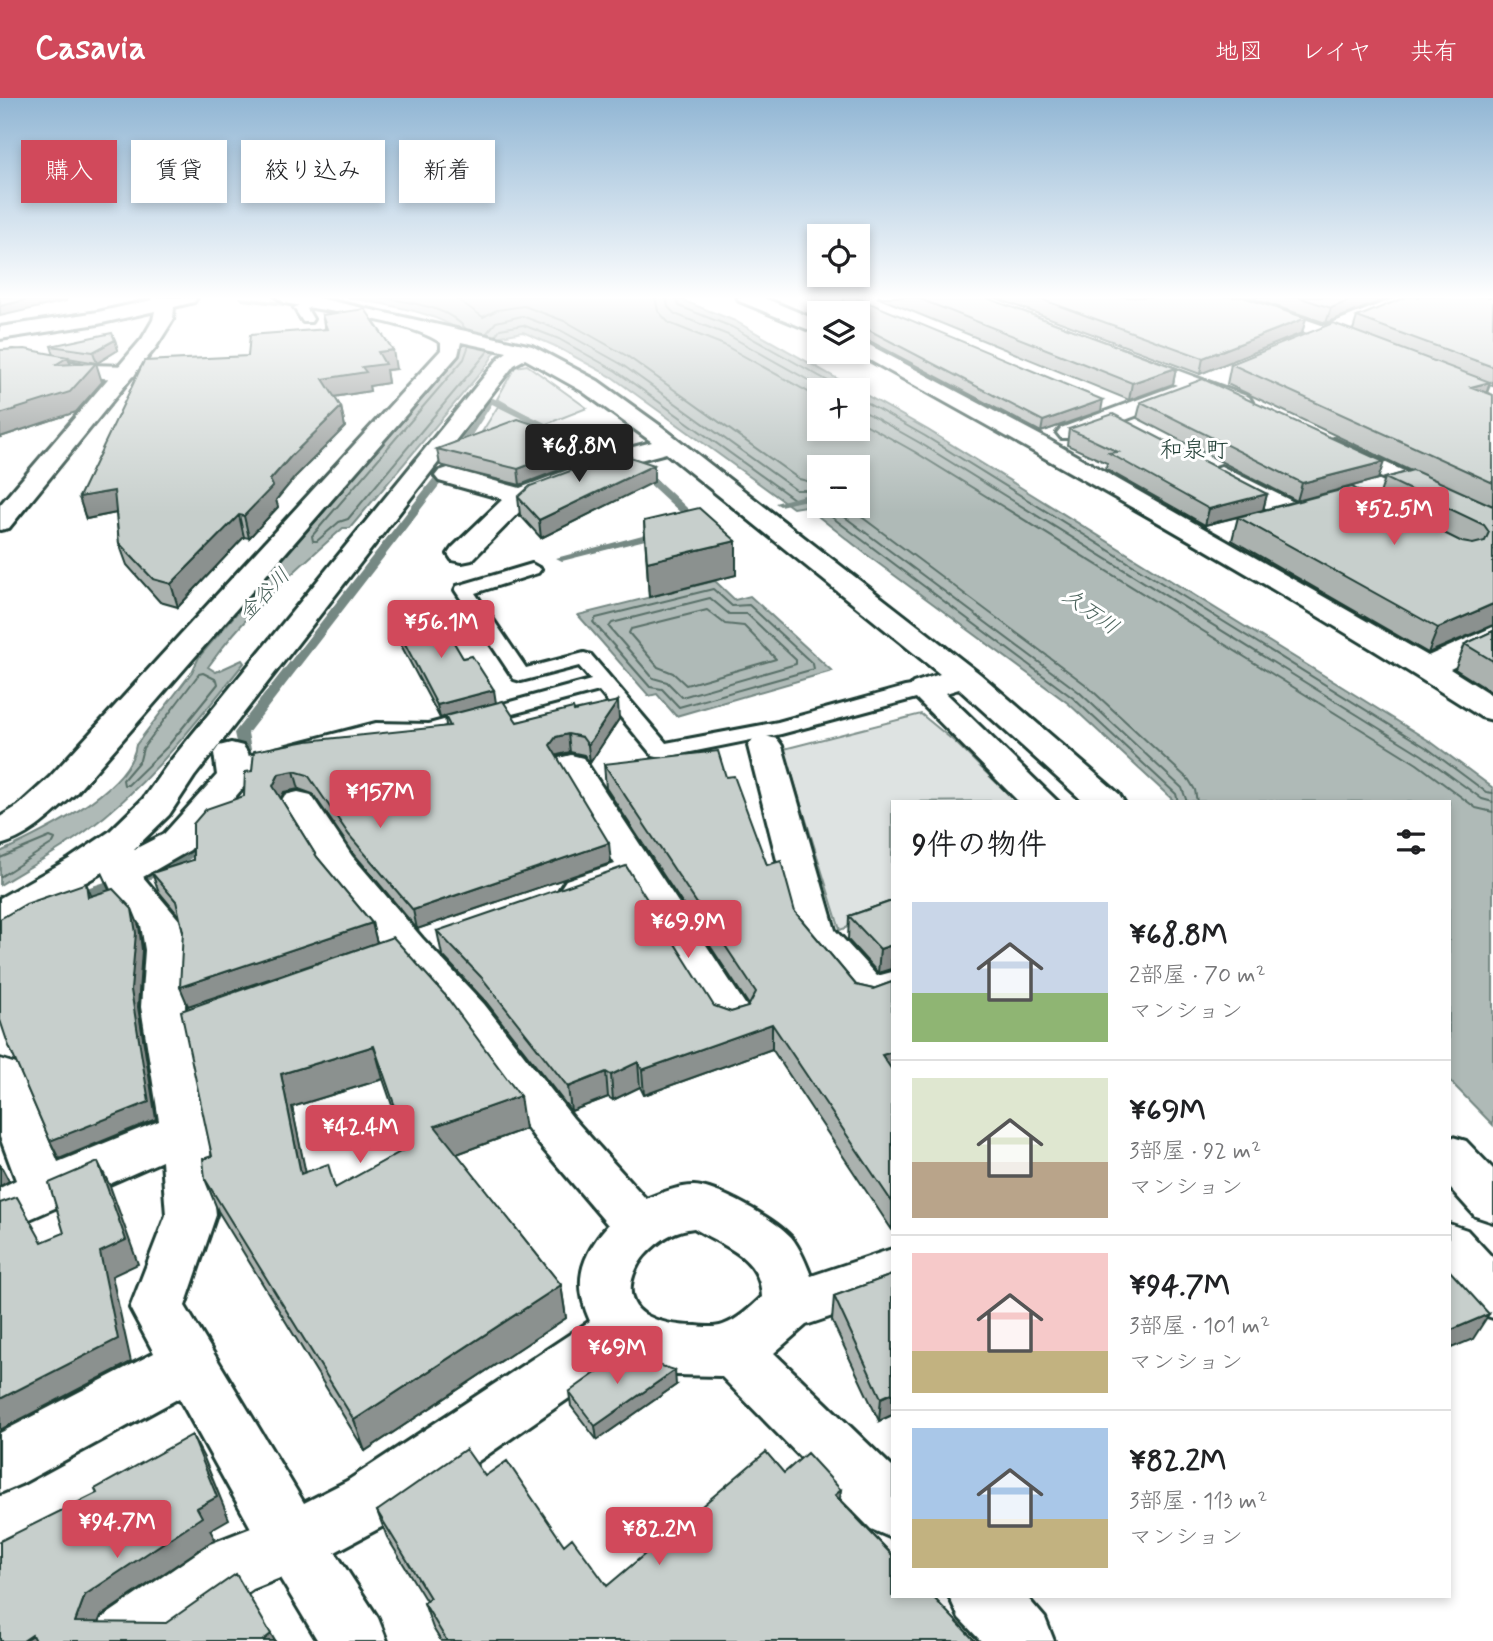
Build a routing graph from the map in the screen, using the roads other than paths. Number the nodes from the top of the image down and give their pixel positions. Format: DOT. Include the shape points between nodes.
graph roads {
  1 [pos="75,369"];
  2 [pos="435,369"];
  3 [pos="501,369"];
  4 [pos="558,369"];
  5 [pos="902,369"];
  6 [pos="1158,369"];
  7 [pos="126,370"];
  8 [pos="1221,375"];
  9 [pos="1199,384"];
  10 [pos="1258,410"];
  11 [pos="1308,434"];
  12 [pos="669,444"];
  13 [pos="1039,444"];
  14 [pos="1197,461"];
  15 [pos="448,476"];
  16 [pos="1409,482"];
  17 [pos="1372,491"];
  18 [pos="521,496"];
  19 [pos="1320,505"];
  20 [pos="1293,512"];
  21 [pos="0,522"];
  22 [pos="1493,522"];
  23 [pos="1201,537"];
  24 [pos="462,554"];
  25 [pos="532,569"];
  26 [pos="1493,636"];
  27 [pos="1428,668"];
  28 [pos="962,677"];
  29 [pos="604,683"];
  30 [pos="924,690"];
  31 [pos="1493,710"];
  32 [pos="765,746"];
  33 [pos="240,761"];
  34 [pos="571,765"];
  35 [pos="180,771"];
  36 [pos="1038,800"];
  37 [pos="1104,800"];
  38 [pos="298,803"];
  39 [pos="0,833"];
  40 [pos="637,870"];
  41 [pos="125,879"];
  42 [pos="548,900"];
  43 [pos="0,915"];
  44 [pos="883,1000"];
  45 [pos="732,1018"];
  46 [pos="0,1076"];
  47 [pos="184,1131"];
  48 [pos="1451,1157"];
  49 [pos="44,1189"];
  50 [pos="1493,1202"];
  51 [pos="0,1211"];
  52 [pos="640,1227"];
  53 [pos="1451,1248"];
  54 [pos="891,1272"];
  55 [pos="1493,1295"];
  56 [pos="789,1306"];
  57 [pos="623,1330"];
  58 [pos="732,1349"];
  59 [pos="190,1363"];
  60 [pos="0,1464"];
  61 [pos="891,1507"];
  62 [pos="293,1542"];
  63 [pos="983,1598"];
  64 [pos="125,1641"];
  65 [pos="355,1641"];
  66 [pos="1021,1641"];
  1 -- 7 [label="street"];
  2 -- 39 [label="street" via="63,785"];
  3 -- 35 [label="street"];
  4 -- 12 [label="street" via="590,386"];
  5 -- 13 [label="street"];
  6 -- 9 [label="street"];
  7 -- 21 [label="street"];
  8 -- 9 [label="street"];
  9 -- 10 [label="street"];
  9 -- 13 [label="street"];
  11 -- 16 [label="street"];
  12 -- 18 [label="street"];
  12 -- 28 [label="street"];
  13 -- 23 [label="street"];
  14 -- 20 [label="street"];
  15 -- 18 [label="street"];
  16 -- 17 [label="street"];
  16 -- 22 [label="street"];
  18 -- 24 [label="street"];
  19 -- 20 [label="street"];
  20 -- 23 [label="street"];
  23 -- 27 [label="street"];
  25 -- 29 [label="lane" via="464,590 521,675 584,659"];
  26 -- 27 [label="street"];
  27 -- 31 [label="street"];
  28 -- 30 [label="street"];
  28 -- 37 [label="street"];
  29 -- 30 [label="lane" via="661,751 781,728"];
  29 -- 33 [label="lane" via="430,730 376,729"];
  30 -- 36 [label="street"];
  32 -- 44 [label="street" via="816,935"];
  33 -- 41 [label="street" via="235,776 177,842"];
  34 -- 40 [label="street"];
  35 -- 41 [label="street" via="186,792"];
  35 -- 43 [label="street" via="156,807 117,844 57,885"];
  38 -- 52 [label="street" via="338,866 469,1015 556,1131"];
  40 -- 42 [label="street"];
  40 -- 45 [label="street"];
  41 -- 47 [label="street" via="160,921 166,950 163,1007 187,1026"];
  46 -- 49 [label="street"];
  47 -- 49 [label="street"];
  47 -- 59 [label="street" via="191,1215 158,1308"];
  48 -- 50 [label="street"];
  49 -- 51 [label="street"];
  52 -- 56 [label="street" via="670,1211 698,1207 754,1235 781,1260 789,1282"];
  52 -- 57 [label="street" via="606,1274 606,1295"];
  53 -- 55 [label="street"];
  54 -- 56 [label="street"];
  56 -- 58 [label="street"];
  57 -- 58 [label="street" via="674,1350"];
  57 -- 62 [label="street" via="368,1502"];
  58 -- 61 [label="street"];
  59 -- 60 [label="street"];
  59 -- 62 [label="street"];
  62 -- 64 [label="street" via="232,1566"];
  62 -- 65 [label="street"];
  63 -- 66 [label="street"];
}
